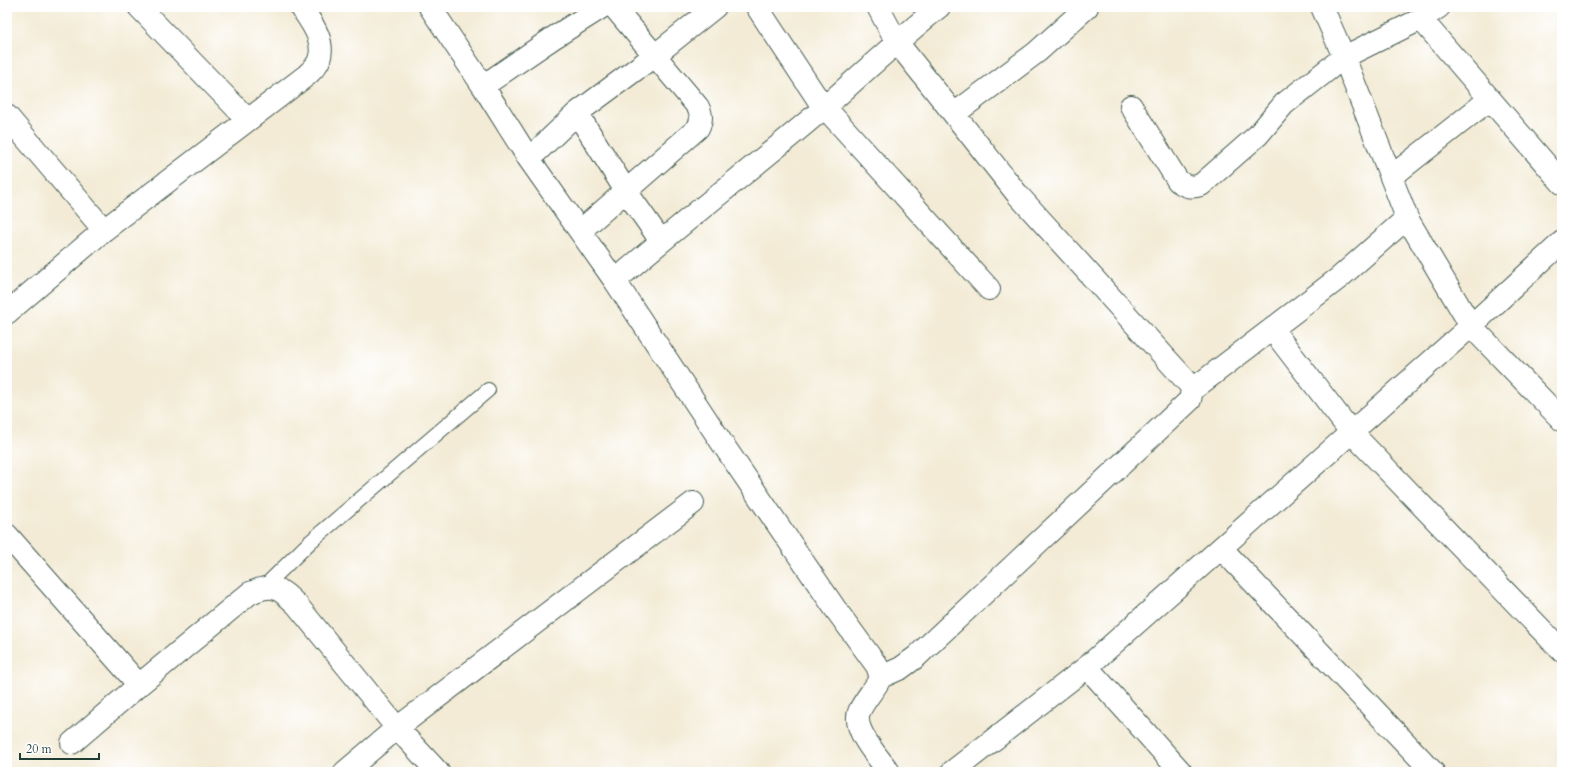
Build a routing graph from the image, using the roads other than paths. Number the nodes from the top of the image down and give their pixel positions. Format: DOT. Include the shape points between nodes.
graph roads {
  1 [pos="139,7"];
  2 [pos="301,7"];
  3 [pos="430,7"];
  4 [pos="602,7"];
  5 [pos="614,7"];
  6 [pos="715,7"];
  7 [pos="757,7"];
  8 [pos="878,7"];
  9 [pos="939,7"];
  10 [pos="1322,7"];
  11 [pos="1439,7"];
  12 [pos="1082,8"];
  13 [pos="1421,19"];
  14 [pos="896,41"];
  15 [pos="654,56"];
  16 [pos="1344,57"];
  17 [pos="483,86"];
  18 [pos="1490,99"];
  19 [pos="1131,106"];
  20 [pos="824,107"];
  21 [pos="577,113"];
  22 [pos="954,114"];
  23 [pos="7,116"];
  24 [pos="248,120"];
  25 [pos="528,159"];
  26 [pos="1391,177"];
  27 [pos="1562,184"];
  28 [pos="626,191"];
  29 [pos="1407,218"];
  30 [pos="104,230"];
  31 [pos="580,231"];
  32 [pos="661,240"];
  33 [pos="1562,242"];
  34 [pos="615,281"];
  35 [pos="989,289"];
  36 [pos="7,314"];
  37 [pos="1471,326"];
  38 [pos="1272,329"];
  39 [pos="488,390"];
  40 [pos="1192,390"];
  41 [pos="1562,420"];
  42 [pos="1351,432"];
  43 [pos="693,503"];
  44 [pos="7,535"];
  45 [pos="1221,548"];
  46 [pos="264,587"];
  47 [pos="1562,651"];
  48 [pos="1087,667"];
  49 [pos="881,677"];
  50 [pos="139,685"];
  51 [pos="397,728"];
  52 [pos="72,743"];
  53 [pos="345,772"];
  54 [pos="438,772"];
  55 [pos="889,772"];
  56 [pos="952,772"];
  57 [pos="1181,772"];
  58 [pos="1433,772"];
  1 -- 24 [label="street"];
  2 -- 24 [label="street" via="316,30 321,48 319,62 307,75"];
  3 -- 17 [label="street"];
  4 -- 17 [label="street"];
  5 -- 15 [label="street"];
  6 -- 15 [label="street"];
  7 -- 20 [label="street"];
  8 -- 14 [label="street"];
  9 -- 14 [label="street"];
  10 -- 16 [label="street"];
  11 -- 13 [label="street"];
  12 -- 22 [label="street" via="1037,52"];
  13 -- 16 [label="street"];
  13 -- 18 [label="street"];
  14 -- 20 [label="street"];
  14 -- 22 [label="street"];
  15 -- 21 [label="street"];
  15 -- 28 [label="street" via="698,107 701,122 698,128"];
  16 -- 19 [label="street" via="1284,104 1258,135 1201,185 1194,187 1178,181"];
  16 -- 26 [label="street"];
  17 -- 25 [label="street"];
  18 -- 26 [label="street"];
  18 -- 27 [label="street"];
  20 -- 32 [label="street"];
  20 -- 35 [label="street"];
  21 -- 25 [label="street"];
  21 -- 28 [label="street"];
  22 -- 40 [label="street" via="1018,195"];
  23 -- 30 [label="street"];
  24 -- 30 [label="street"];
  25 -- 31 [label="street"];
  26 -- 29 [label="street"];
  28 -- 31 [label="street"];
  28 -- 32 [label="street"];
  29 -- 37 [label="street"];
  29 -- 38 [label="street" via="1339,278"];
  30 -- 36 [label="street"];
  31 -- 34 [label="street"];
  32 -- 34 [label="street"];
  33 -- 37 [label="street"];
  34 -- 49 [label="street" via="731,456 877,666"];
  37 -- 41 [label="street"];
  37 -- 42 [label="street"];
  38 -- 40 [label="street"];
  38 -- 42 [label="street"];
  39 -- 46 [label="lane" via="310,542"];
  40 -- 49 [label="street" via="1190,400 916,657 901,668"];
  42 -- 45 [label="street"];
  42 -- 47 [label="street"];
  43 -- 51 [label="street"];
  44 -- 50 [label="street"];
  45 -- 48 [label="street"];
  45 -- 58 [label="street"];
  46 -- 50 [label="street" via="250,593"];
  46 -- 51 [label="street" via="285,593 297,605"];
  48 -- 56 [label="street"];
  48 -- 57 [label="street"];
  49 -- 55 [label="street" via="859,712 858,723 862,734"];
  50 -- 52 [label="street"];
  51 -- 53 [label="street"];
  51 -- 54 [label="street"];
}
